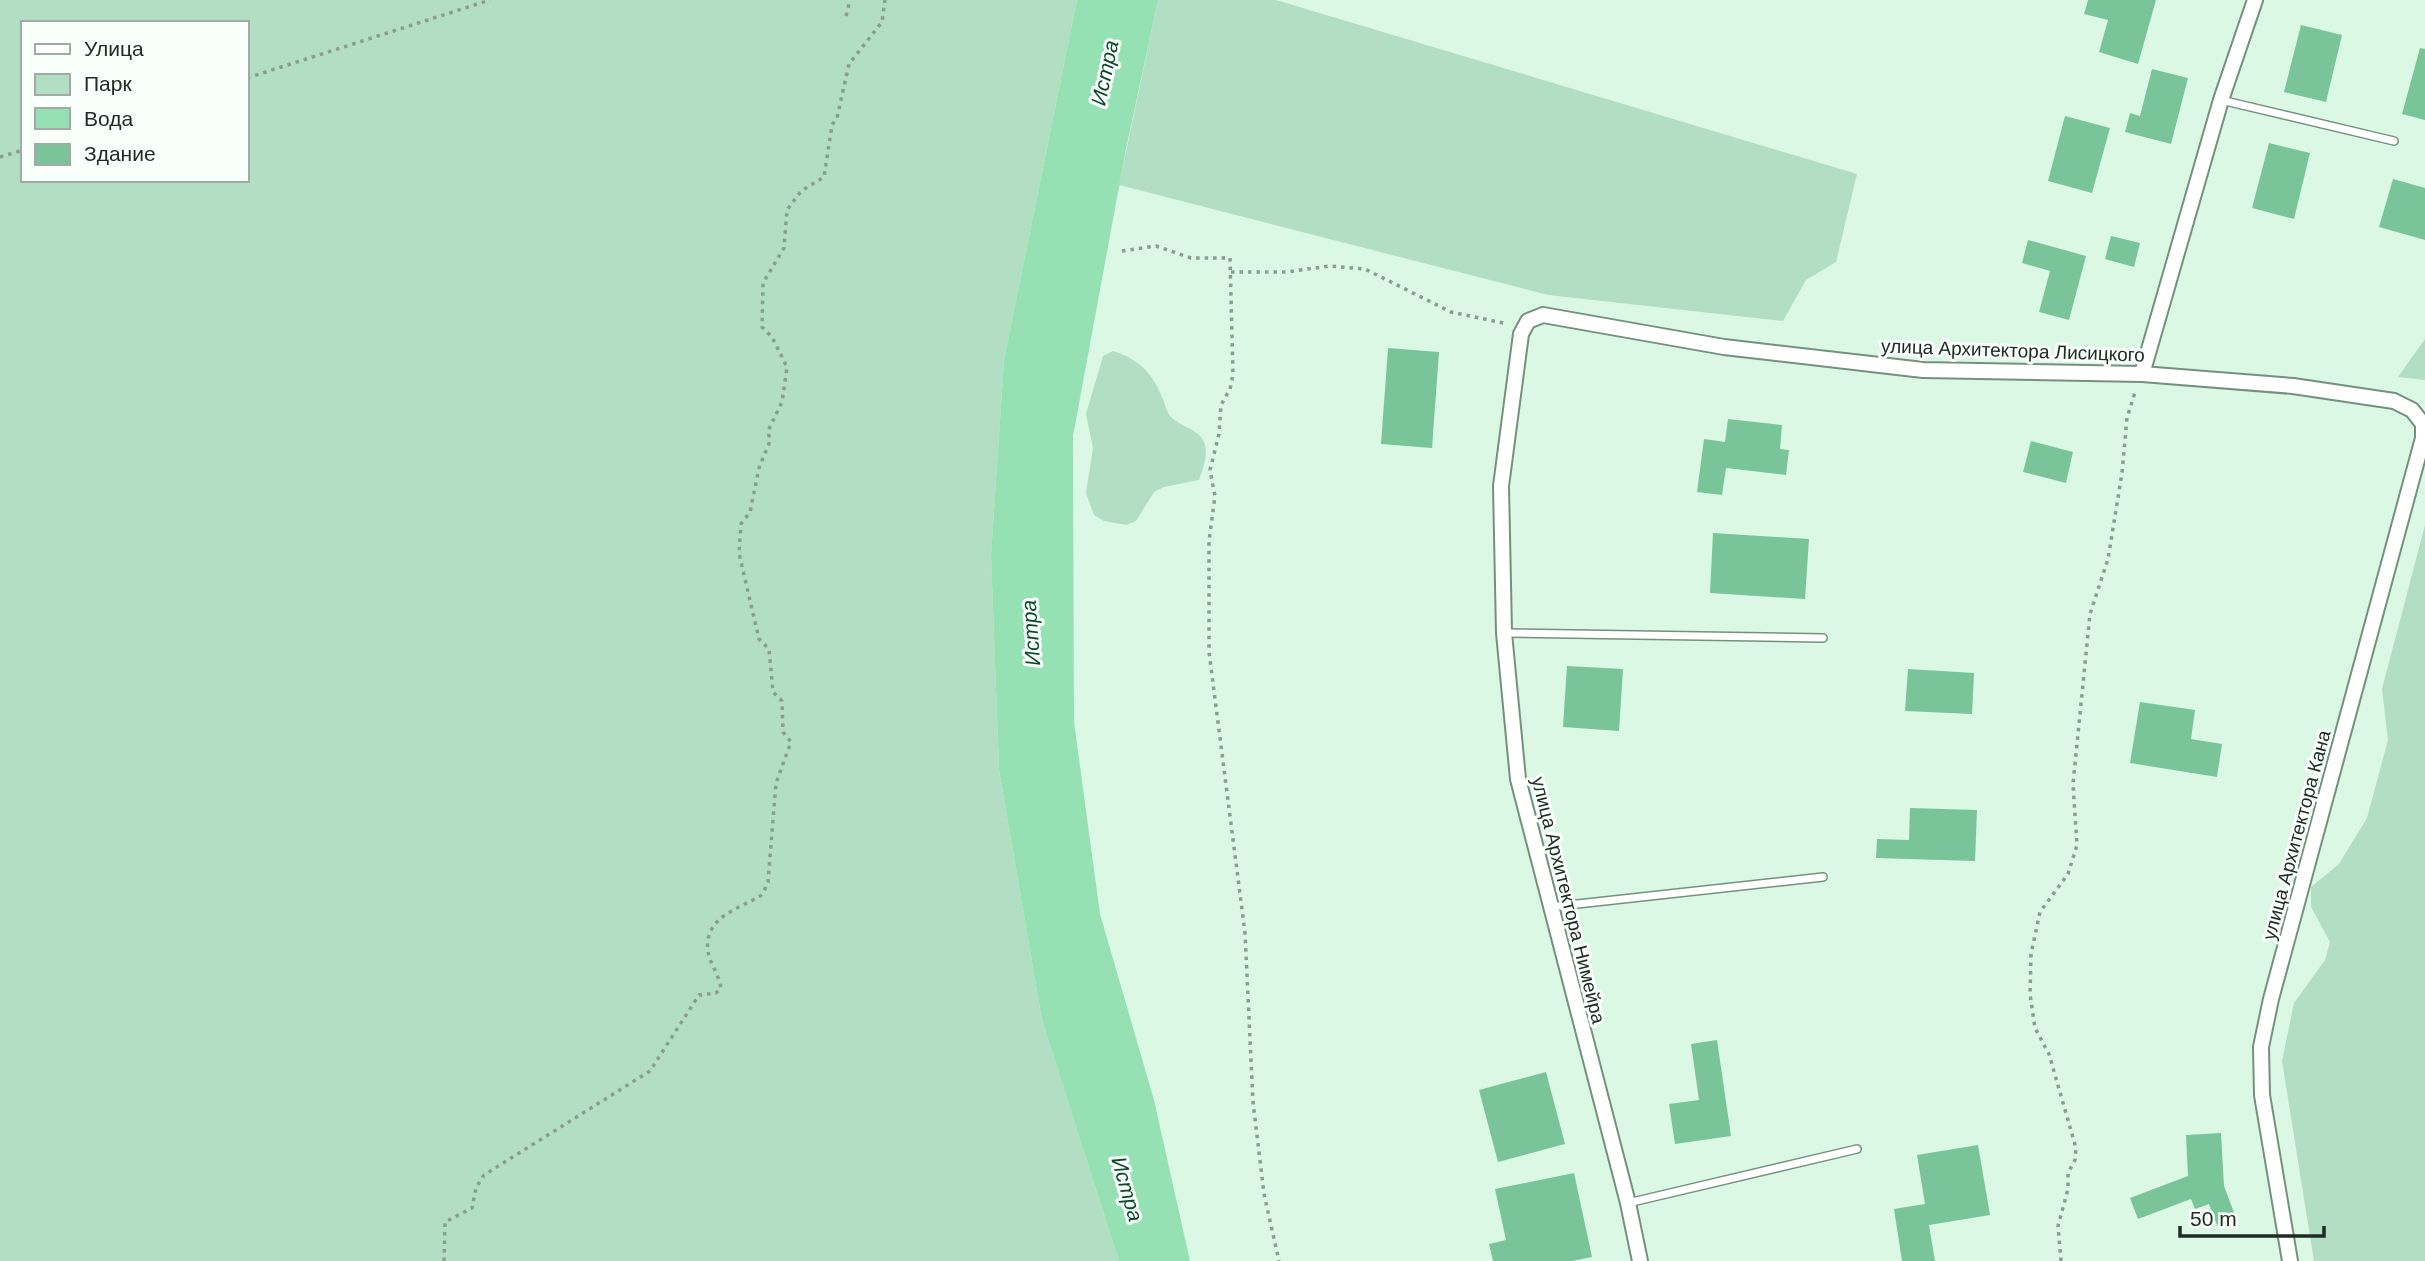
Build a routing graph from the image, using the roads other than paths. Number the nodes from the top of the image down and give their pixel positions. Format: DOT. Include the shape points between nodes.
graph roads {
  1 [pos="2255,0"];
  2 [pos="2221,100"];
  3 [pos="2394,141"];
  4 [pos="1521,334"];
  5 [pos="2141,374"];
  6 [pos="2423,424"];
  7 [pos="1504,633"];
  8 [pos="1823,638"];
  9 [pos="1823,877"];
  10 [pos="1550,907"];
  11 [pos="1857,1149"];
  12 [pos="1628,1203"];
  13 [pos="1640,1261"];
  14 [pos="2290,1261"];
  1 -- 2 [label="street"];
  2 -- 3 [label="lane"];
  2 -- 5 [label="street"];
  4 -- 5 [label="street, улица Архитектора Лисицкого" via="1528,321 1543,315 1724,347 1923,370"];
  4 -- 7 [label="street, улица Архитектора Нимейра" via="1502,486"];
  5 -- 6 [label="street, улица Архитектора Лисицкого" via="2294,386 2394,401 2412,410"];
  6 -- 14 [label="street, улица Архитектора Кана" via="2423,438 2261,1047 2262,1096"];
  7 -- 8 [label="lane"];
  7 -- 10 [label="street, улица Архитектора Нимейра" via="1518,779"];
  9 -- 10 [label="lane"];
  10 -- 12 [label="street, улица Архитектора Нимейра"];
  11 -- 12 [label="lane"];
  12 -- 13 [label="street, улица Архитектора Нимейра"];
}
